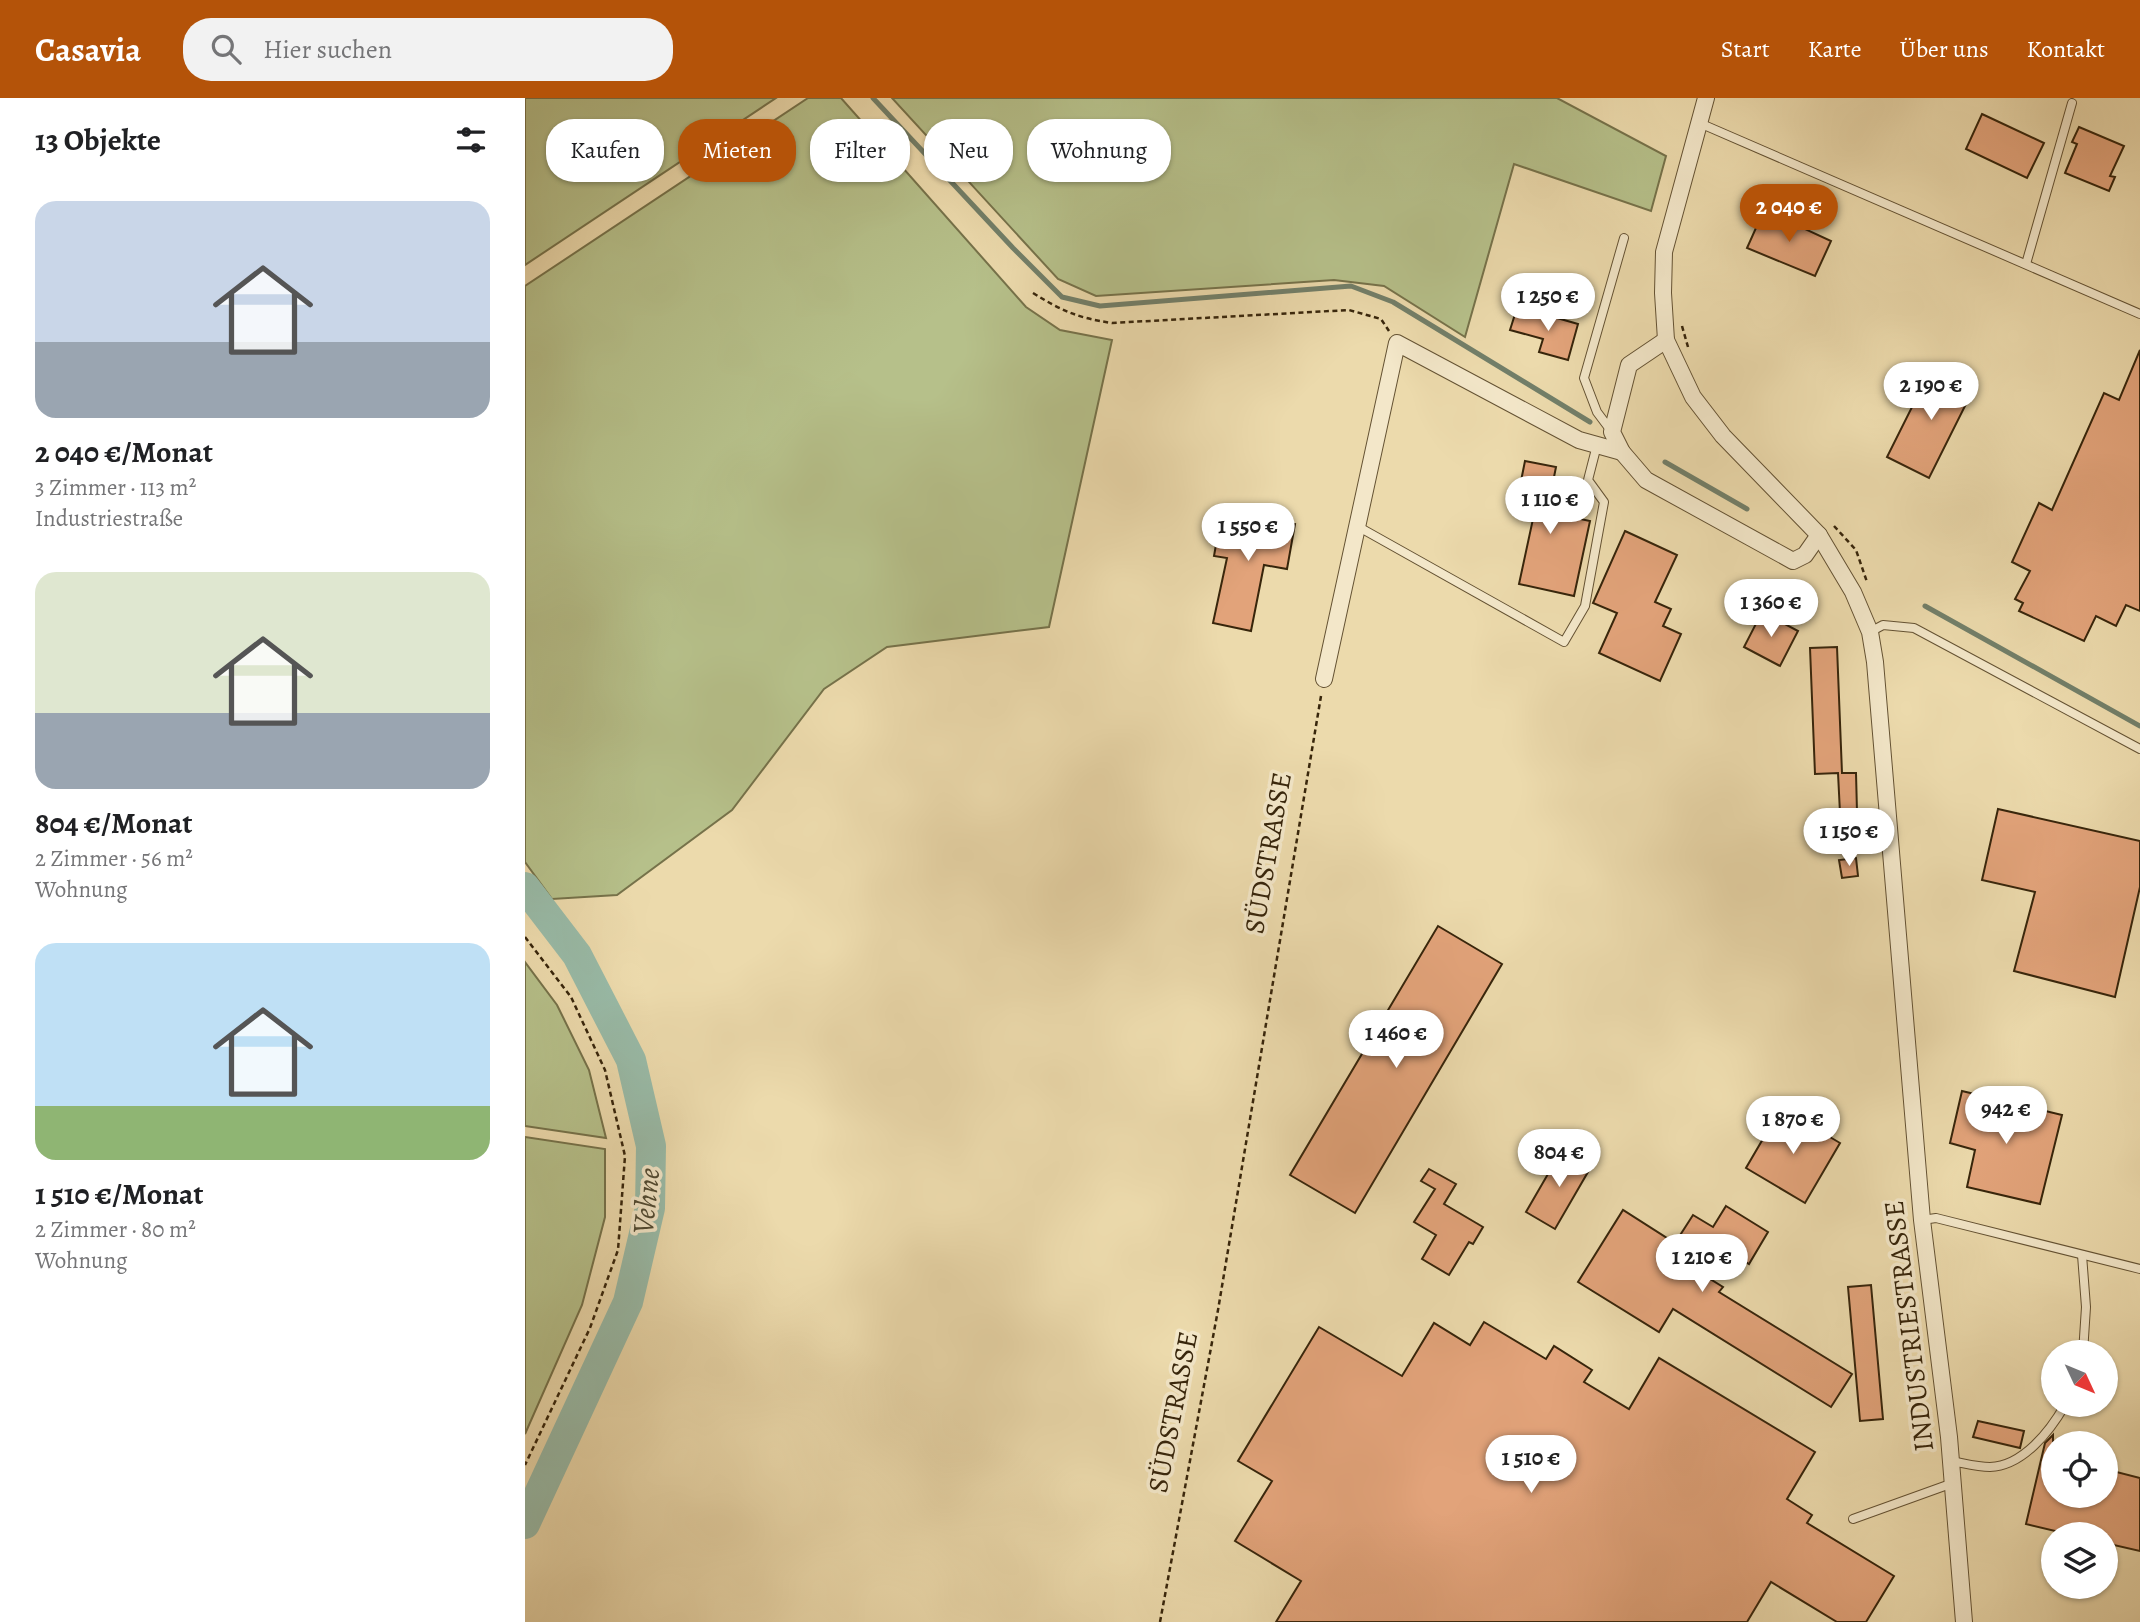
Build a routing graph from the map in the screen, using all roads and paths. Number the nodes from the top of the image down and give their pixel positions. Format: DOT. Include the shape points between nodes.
graph roads {
  1 [pos="1706,98"];
  2 [pos="2072,103"];
  3 [pos="1700,121"];
  4 [pos="1624,238"];
  5 [pos="2026,264"];
  6 [pos="1033,293"];
  7 [pos="2140,314"];
  8 [pos="1682,324"];
  9 [pos="1667,340"];
  10 [pos="1397,343"];
  11 [pos="1690,351"];
  12 [pos="1612,432"];
  13 [pos="1597,445"];
  14 [pos="1622,452"];
  15 [pos="1831,523"];
  16 [pos="1357,526"];
  17 [pos="1819,535"];
  18 [pos="1868,583"];
  19 [pos="1870,632"];
  20 [pos="1324,679"];
  21 [pos="2140,749"];
  22 [pos="525,937"];
  23 [pos="1922,1220"];
  24 [pos="2082,1255"];
  25 [pos="2140,1269"];
  26 [pos="2084,1340"];
  27 [pos="2055,1418"];
  28 [pos="1951,1461"];
  29 [pos="525,1465"];
  30 [pos="1953,1483"];
  31 [pos="1853,1519"];
  32 [pos="1160,1622"];
  33 [pos="1964,1622"];
  1 -- 3 [label="street, INDUSTRIESTRASSE"];
  2 -- 5 [label="lane"];
  3 -- 5 [label="lane"];
  3 -- 9 [label="street, INDUSTRIESTRASSE" via="1664,252"];
  4 -- 12 [label="lane" via="1584,378 1597,412"];
  5 -- 7 [label="lane"];
  6 -- 10 [label="path" via="1063,311 1112,323 1349,310 1381,319"];
  8 -- 11 [label="path"];
  9 -- 12 [label="street" via="1629,365"];
  9 -- 17 [label="street, INDUSTRIESTRASSE" via="1693,397 1723,436"];
  10 -- 13 [label="street" via="1579,440"];
  10 -- 16 [label="street"];
  12 -- 14 [label="street"];
  13 -- 14 [label="street"];
  13 -- 16 [label="lane" via="1588,480 1604,502 1585,606 1564,642"];
  14 -- 17 [label="street" via="1646,480 1793,562 1805,555"];
  15 -- 18 [label="path" via="1856,550"];
  16 -- 20 [label="street"];
  17 -- 19 [label="street, INDUSTRIESTRASSE" via="1853,592"];
  19 -- 21 [label="lane" via="1883,625 1914,628"];
  19 -- 23 [label="street, INDUSTRIESTRASSE"];
  20 -- 32 [label="path, SÜDSTRASSE" via="1218,1310"];
  22 -- 29 [label="path" via="571,997 605,1070 625,1156 618,1250 590,1328"];
  23 -- 24 [label="lane" via="1936,1219"];
  23 -- 28 [label="street, INDUSTRIESTRASSE"];
  24 -- 25 [label="lane"];
  24 -- 26 [label="lane"];
  27 -- 28 [label="lane" via="2036,1444 2013,1460 1992,1467"];
  28 -- 30 [label="street, INDUSTRIESTRASSE"];
  30 -- 31 [label="lane"];
  30 -- 33 [label="street, INDUSTRIESTRASSE"];
}
